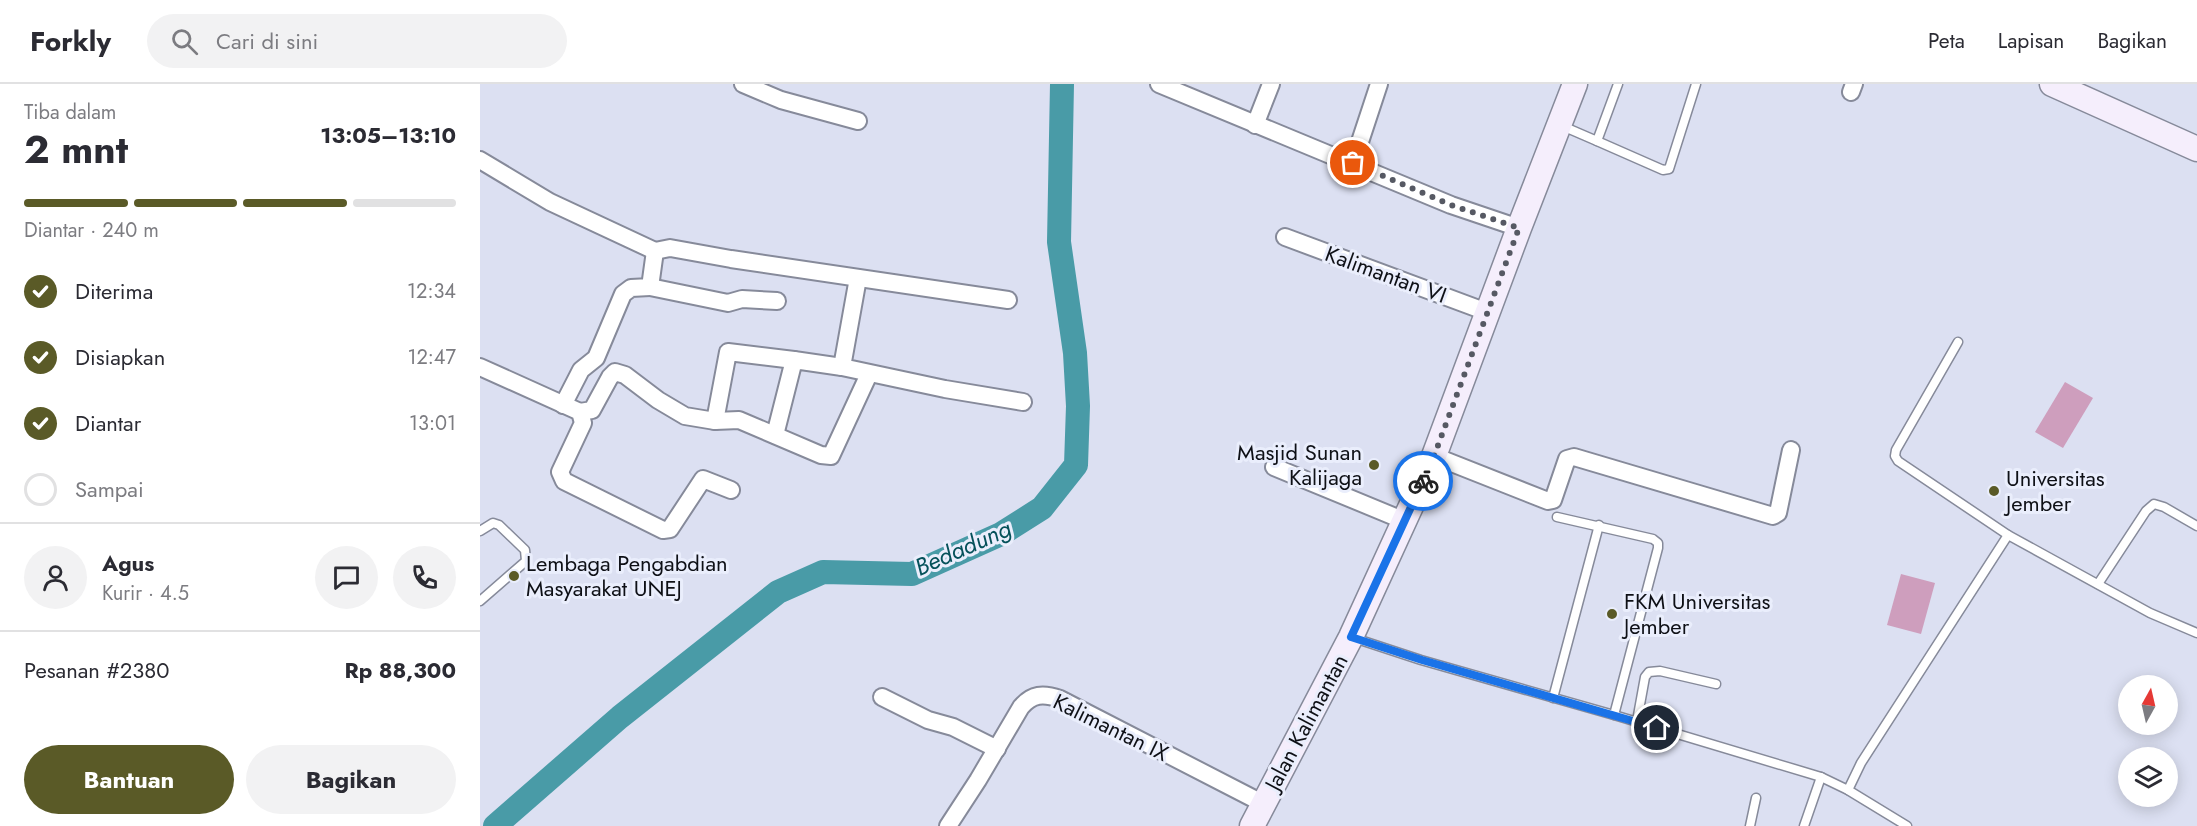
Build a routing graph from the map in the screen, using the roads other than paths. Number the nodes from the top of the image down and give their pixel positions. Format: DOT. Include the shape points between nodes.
graph roads {
  1 [pos="743,84"];
  2 [pos="1159,84"];
  3 [pos="1271,84"];
  4 [pos="1379,84"];
  5 [pos="1575,84"];
  6 [pos="1618,84"];
  7 [pos="1696,84"];
  8 [pos="2052,84"];
  9 [pos="858,121"];
  10 [pos="1255,125"];
  11 [pos="1560,125"];
  12 [pos="1598,141"];
  13 [pos="2197,148"];
  14 [pos="480,160"];
  15 [pos="1353,163"];
  16 [pos="1519,228"];
  17 [pos="1286,237"];
  18 [pos="655,251"];
  19 [pos="858,278"];
  20 [pos="650,287"];
  21 [pos="1008,300"];
  22 [pos="777,301"];
  23 [pos="1487,312"];
  24 [pos="1958,342"];
  25 [pos="794,360"];
  26 [pos="480,367"];
  27 [pos="842,367"];
  28 [pos="869,374"];
  29 [pos="1023,402"];
  30 [pos="563,405"];
  31 [pos="580,412"];
  32 [pos="715,421"];
  33 [pos="775,435"];
  34 [pos="1791,450"];
  35 [pos="1434,456"];
  36 [pos="1274,467"];
  37 [pos="731,490"];
  38 [pos="1557,516"];
  39 [pos="1405,521"];
  40 [pos="1599,525"];
  41 [pos="2197,526"];
  42 [pos="480,531"];
  43 [pos="2008,535"];
  44 [pos="2098,585"];
  45 [pos="480,601"];
  46 [pos="2197,633"];
  47 [pos="1351,637"];
  48 [pos="1716,684"];
  49 [pos="882,697"];
  50 [pos="1553,698"];
  51 [pos="1614,714"];
  52 [pos="1637,721"];
  53 [pos="997,749"];
  54 [pos="1821,777"];
  55 [pos="1848,790"];
  56 [pos="1756,798"];
  57 [pos="1264,804"];
  58 [pos="948,826"];
  59 [pos="1252,826"];
  60 [pos="1750,826"];
  61 [pos="1804,826"];
  62 [pos="1907,826"];
  1 -- 9 [label="street" via="781,100"];
  2 -- 10 [label="street"];
  3 -- 10 [label="street"];
  4 -- 15 [label="street"];
  5 -- 11 [label="main road, Jalan Kalimantan"];
  6 -- 12 [label="lane"];
  7 -- 12 [label="lane" via="1669,169 1663,170"];
  8 -- 13 [label="main road"];
  10 -- 15 [label="street"];
  11 -- 12 [label="lane"];
  11 -- 16 [label="main road, Jalan Kalimantan"];
  14 -- 18 [label="street" via="550,202"];
  15 -- 16 [label="street" via="1451,205"];
  16 -- 23 [label="main road, Jalan Kalimantan"];
  17 -- 23 [label="street, Kalimantan VI"];
  18 -- 19 [label="street" via="670,248"];
  18 -- 20 [label="street"];
  19 -- 21 [label="street"];
  19 -- 27 [label="street"];
  20 -- 22 [label="street" via="728,303 742,299"];
  20 -- 30 [label="street" via="626,290 596,358 580,370"];
  23 -- 35 [label="main road, Jalan Kalimantan"];
  24 -- 43 [label="lane" via="1896,456"];
  25 -- 27 [label="street"];
  25 -- 32 [label="street" via="728,352"];
  25 -- 33 [label="street"];
  26 -- 30 [label="street"];
  27 -- 28 [label="street"];
  28 -- 29 [label="street"];
  28 -- 33 [label="street" via="831,456"];
  30 -- 31 [label="street"];
  31 -- 32 [label="street" via="592,410 615,372 684,416"];
  31 -- 37 [label="street" via="583,423 560,472 564,481 663,530 670,529 703,479"];
  32 -- 33 [label="street" via="739,420"];
  34 -- 35 [label="street" via="1778,513 1773,516 1574,457 1567,459 1553,500 1548,501"];
  35 -- 39 [label="main road, Jalan Kalimantan"];
  36 -- 39 [label="street"];
  38 -- 40 [label="lane"];
  39 -- 47 [label="main road, Jalan Kalimantan"];
  40 -- 50 [label="lane"];
  40 -- 51 [label="lane" via="1653,539 1658,548"];
  41 -- 44 [label="lane" via="2154,504"];
  42 -- 45 [label="lane" via="493,523 499,525 526,555 526,561"];
  43 -- 44 [label="lane"];
  43 -- 55 [label="lane"];
  44 -- 46 [label="lane"];
  47 -- 50 [label="lane"];
  47 -- 57 [label="main road, Jalan Kalimantan"];
  48 -- 52 [label="lane" via="1649,672"];
  49 -- 53 [label="street"];
  50 -- 51 [label="lane"];
  51 -- 52 [label="lane"];
  52 -- 54 [label="lane"];
  53 -- 57 [label="street, Kalimantan IX" via="1030,697 1052,696"];
  53 -- 58 [label="street, Kalimantan IX"];
  54 -- 55 [label="lane"];
  54 -- 61 [label="lane"];
  55 -- 62 [label="lane"];
  56 -- 60 [label="lane"];
  57 -- 59 [label="main road, Jalan Kalimantan"];
}
